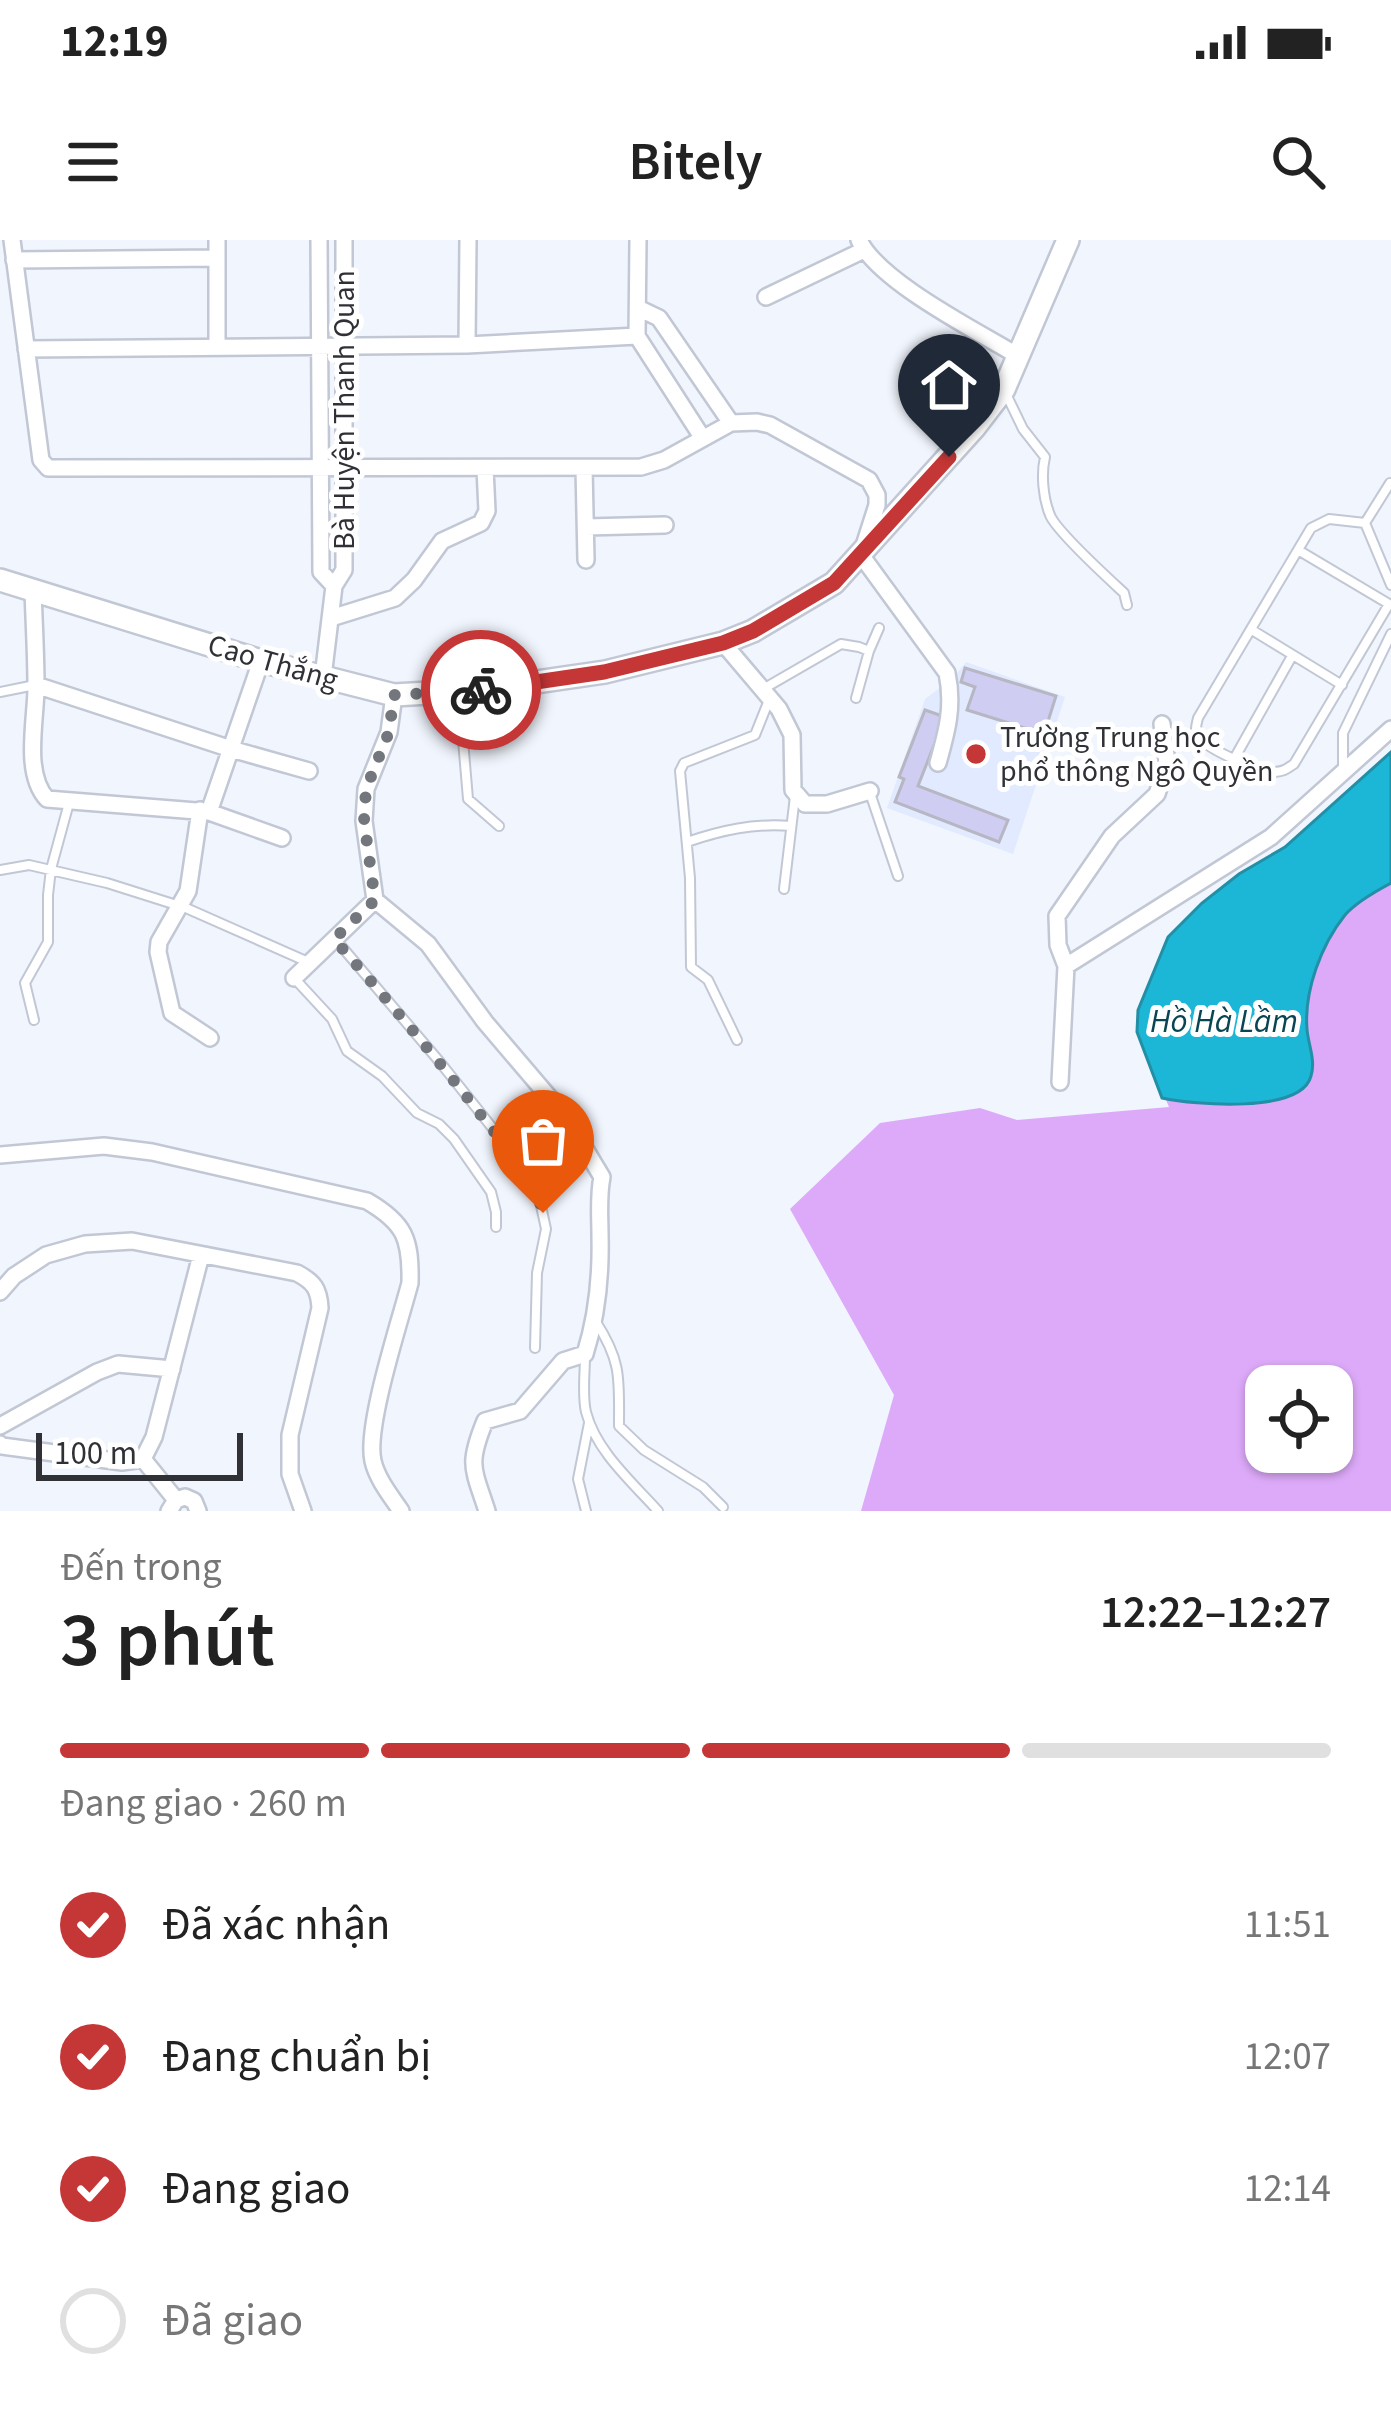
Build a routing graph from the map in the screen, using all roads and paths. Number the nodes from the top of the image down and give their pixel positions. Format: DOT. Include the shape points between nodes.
graph roads {
  1 [pos="12,240"];
  2 [pos="319,240"];
  3 [pos="344,240"];
  4 [pos="468,240"];
  5 [pos="638,240"];
  6 [pos="1068,240"];
  7 [pos="861,245"];
  8 [pos="217,249"];
  9 [pos="14,260"];
  10 [pos="766,297"];
  11 [pos="638,308"];
  12 [pos="637,336"];
  13 [pos="467,345"];
  14 [pos="321,346"];
  15 [pos="344,346"];
  16 [pos="218,347"];
  17 [pos="26,349"];
  18 [pos="1018,356"];
  19 [pos="1004,389"];
  20 [pos="731,423"];
  21 [pos="702,437"];
  22 [pos="320,467"];
  23 [pos="344,468"];
  24 [pos="485,469"];
  25 [pos="584,469"];
  26 [pos="1390,483"];
  27 [pos="1365,524"];
  28 [pos="665,525"];
  29 [pos="586,527"];
  30 [pos="1298,550"];
  31 [pos="861,555"];
  32 [pos="586,560"];
  33 [pos="0,580"];
  34 [pos="1391,585"];
  35 [pos="334,586"];
  36 [pos="33,590"];
  37 [pos="1390,604"];
  38 [pos="1127,605"];
  39 [pos="331,618"];
  40 [pos="879,628"];
  41 [pos="1252,630"];
  42 [pos="1391,634"];
  43 [pos="723,643"];
  44 [pos="869,651"];
  45 [pos="1292,656"];
  46 [pos="261,662"];
  47 [pos="323,677"];
  48 [pos="36,685"];
  49 [pos="1342,685"];
  50 [pos="459,691"];
  51 [pos="0,692"];
  52 [pos="766,694"];
  53 [pos="394,695"];
  54 [pos="856,698"];
  55 [pos="1162,724"];
  56 [pos="1391,729"];
  57 [pos="231,749"];
  58 [pos="1234,759"];
  59 [pos="938,763"];
  60 [pos="309,771"];
  61 [pos="1343,774"];
  62 [pos="870,791"];
  63 [pos="795,794"];
  64 [pos="70,802"];
  65 [pos="205,811"];
  66 [pos="499,826"];
  67 [pos="791,826"];
  68 [pos="282,838"];
  69 [pos="687,842"];
  70 [pos="51,869"];
  71 [pos="0,870"];
  72 [pos="898,877"];
  73 [pos="784,889"];
  74 [pos="375,900"];
  75 [pos="180,908"];
  76 [pos="334,939"];
  77 [pos="310,963"];
  78 [pos="1066,966"];
  79 [pos="294,978"];
  80 [pos="34,1020"];
  81 [pos="210,1038"];
  82 [pos="737,1040"];
  83 [pos="1060,1082"];
  84 [pos="0,1155"];
  85 [pos="496,1227"];
  86 [pos="201,1255"];
  87 [pos="0,1292"];
  88 [pos="595,1321"];
  89 [pos="535,1348"];
  90 [pos="585,1354"];
  91 [pos="172,1369"];
  92 [pos="590,1421"];
  93 [pos="0,1426"];
  94 [pos="1,1446"];
  95 [pos="143,1459"];
  96 [pos="172,1505"];
  97 [pos="723,1507"];
  98 [pos="199,1511"];
  99 [pos="303,1511"];
  100 [pos="401,1511"];
  101 [pos="487,1511"];
  102 [pos="586,1511"];
  103 [pos="658,1511"];
  1 -- 9 [label="street"];
  2 -- 14 [label="street, Bà Huyện Thanh Quan"];
  3 -- 15 [label="street, Bà Huyện Thanh Quan"];
  4 -- 13 [label="street"];
  5 -- 11 [label="street"];
  6 -- 18 [label="main road, Cao Thắng"];
  7 -- 10 [label="street"];
  7 -- 18 [label="street" via="913,292"];
  8 -- 9 [label="street"];
  8 -- 16 [label="street"];
  9 -- 17 [label="street"];
  11 -- 12 [label="street"];
  11 -- 20 [label="street" via="659,318"];
  12 -- 13 [label="street"];
  12 -- 21 [label="street"];
  13 -- 15 [label="street"];
  14 -- 15 [label="street"];
  14 -- 16 [label="street"];
  14 -- 22 [label="street, Bà Huyện Thanh Quan"];
  15 -- 23 [label="street, Bà Huyện Thanh Quan"];
  16 -- 17 [label="street"];
  17 -- 22 [label="street" via="48,468"];
  18 -- 19 [label="main road, Cao Thắng"];
  19 -- 31 [label="main road, Cao Thắng"];
  19 -- 38 [label="lane" via="1045,457 1048,512"];
  20 -- 21 [label="street"];
  20 -- 31 [label="street" via="770,425 869,480 877,505"];
  21 -- 25 [label="street" via="654,464"];
  22 -- 23 [label="street"];
  22 -- 35 [label="street, Bà Huyện Thanh Quan" via="321,572"];
  23 -- 24 [label="street"];
  23 -- 35 [label="street, Bà Huyện Thanh Quan" via="344,571"];
  24 -- 25 [label="street"];
  24 -- 39 [label="street" via="481,523 442,541 394,598"];
  25 -- 29 [label="street"];
  26 -- 27 [label="lane"];
  27 -- 30 [label="lane" via="1322,521"];
  27 -- 34 [label="lane"];
  28 -- 29 [label="street"];
  29 -- 32 [label="street"];
  30 -- 37 [label="lane"];
  30 -- 41 [label="lane"];
  31 -- 43 [label="main road, Cao Thắng" via="834,583"];
  31 -- 59 [label="street" via="947,674 952,696"];
  33 -- 36 [label="main road, Cao Thắng"];
  35 -- 39 [label="street"];
  36 -- 46 [label="main road, Cao Thắng"];
  36 -- 48 [label="street"];
  37 -- 49 [label="lane"];
  39 -- 47 [label="street"];
  40 -- 44 [label="lane"];
  41 -- 45 [label="lane"];
  41 -- 58 [label="lane" via="1196,727 1202,741"];
  42 -- 61 [label="lane" via="1342,734"];
  43 -- 50 [label="main road, Cao Thắng" via="604,672"];
  43 -- 52 [label="street"];
  44 -- 52 [label="lane" via="841,644"];
  44 -- 54 [label="lane"];
  45 -- 49 [label="lane"];
  45 -- 58 [label="lane"];
  46 -- 47 [label="main road, Cao Thắng"];
  46 -- 57 [label="street"];
  47 -- 53 [label="main road, Cao Thắng"];
  48 -- 51 [label="lane"];
  48 -- 57 [label="street"];
  48 -- 64 [label="street" via="40,791"];
  49 -- 58 [label="lane" via="1287,769 1268,772"];
  50 -- 53 [label="main road, Cao Thắng"];
  50 -- 66 [label="lane" via="468,799"];
  52 -- 63 [label="street" via="792,735"];
  52 -- 69 [label="lane" via="755,735 684,763"];
  53 -- 74 [label="street" via="366,789"];
  55 -- 78 [label="street" via="1167,763 1157,794 1112,836 1057,916"];
  56 -- 61 [label="street"];
  57 -- 60 [label="street"];
  57 -- 65 [label="street"];
  61 -- 78 [label="street" via="1271,837"];
  62 -- 63 [label="street" via="827,804 805,804"];
  62 -- 72 [label="lane"];
  63 -- 67 [label="lane"];
  64 -- 65 [label="street"];
  64 -- 70 [label="lane"];
  65 -- 68 [label="street"];
  65 -- 75 [label="street"];
  67 -- 69 [label="lane" via="745,826"];
  67 -- 73 [label="lane"];
  69 -- 82 [label="lane" via="691,967 708,980"];
  70 -- 71 [label="lane"];
  70 -- 75 [label="lane"];
  70 -- 80 [label="lane" via="48,942 25,983"];
  74 -- 76 [label="street"];
  74 -- 88 [label="street" via="428,944 566,1117 602,1177"];
  75 -- 77 [label="lane"];
  75 -- 81 [label="street" via="159,942 170,1008"];
  76 -- 77 [label="street"];
  76 -- 89 [label="lane" via="538,1192 546,1229"];
  77 -- 79 [label="street"];
  78 -- 83 [label="street"];
  79 -- 85 [label="lane" via="332,1019 347,1051 454,1139 491,1192"];
  84 -- 100 [label="street" via="152,1152 367,1201 391,1215 405,1237 410,1283 372,1430 373,1460"];
  86 -- 87 [label="street" via="132,1241 85,1244 46,1256"];
  86 -- 91 [label="street"];
  86 -- 99 [label="street" via="297,1274 319,1294 290,1435 290,1474"];
  88 -- 90 [label="street"];
  88 -- 97 [label="lane" via="618,1365 620,1426"];
  90 -- 92 [label="lane"];
  90 -- 101 [label="street" via="563,1361 520,1411 485,1420 472,1469"];
  91 -- 93 [label="street" via="118,1364"];
  91 -- 95 [label="street"];
  92 -- 102 [label="lane" via="578,1479"];
  92 -- 103 [label="lane"];
  94 -- 95 [label="street"];
  95 -- 96 [label="street"];
  96 -- 98 [label="street" via="190,1499"];
}
